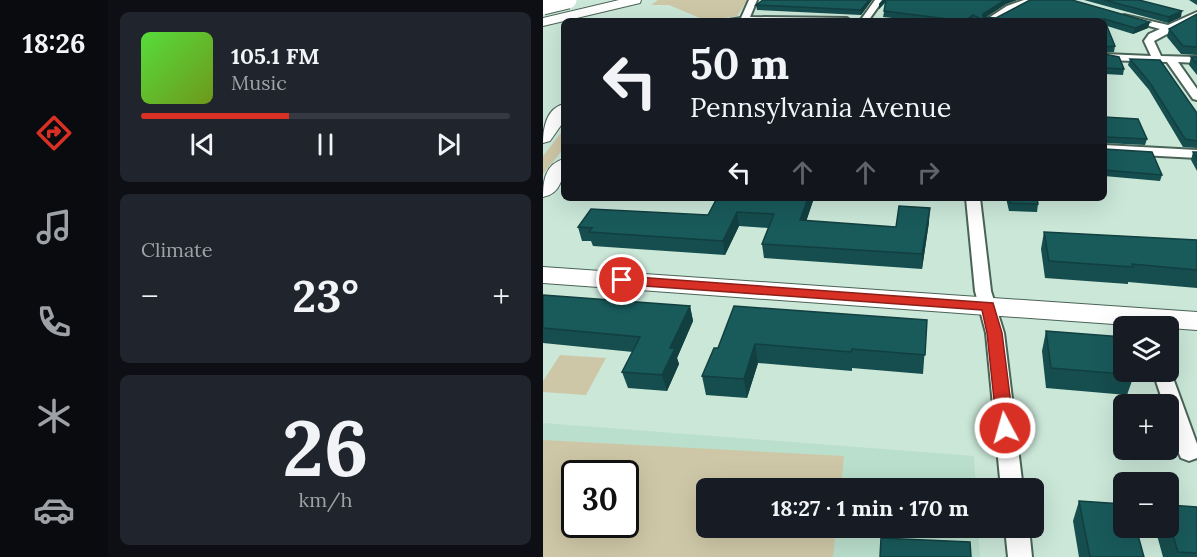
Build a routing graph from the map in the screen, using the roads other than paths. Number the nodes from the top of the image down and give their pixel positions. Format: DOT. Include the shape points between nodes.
graph roads {
  1 [pos="568,0"];
  2 [pos="648,0"];
  3 [pos="753,0"];
  4 [pos="879,0"];
  5 [pos="1032,0"];
  6 [pos="543,4"];
  7 [pos="600,4"];
  8 [pos="637,6"];
  9 [pos="1111,13"];
  10 [pos="1197,15"];
  11 [pos="567,18"];
  12 [pos="614,18"];
  13 [pos="745,18"];
  14 [pos="866,18"];
  15 [pos="993,18"];
  16 [pos="561,19"];
  17 [pos="561,20"];
  18 [pos="543,22"];
  19 [pos="1168,28"];
  20 [pos="1107,57"];
  21 [pos="1158,59"];
  22 [pos="1170,59"];
  23 [pos="1197,60"];
  24 [pos="1197,97"];
  25 [pos="561,113"];
  26 [pos="543,137"];
  27 [pos="1107,149"];
  28 [pos="1197,154"];
  29 [pos="561,169"];
  30 [pos="543,191"];
  31 [pos="973,201"];
  32 [pos="543,275"];
  33 [pos="988,306"];
  34 [pos="1113,319"];
  35 [pos="1179,321"];
  36 [pos="1197,321"];
  37 [pos="1166,382"];
  38 [pos="1189,453"];
  39 [pos="1011,478"];
  40 [pos="1018,538"];
  41 [pos="1020,557"];
  1 -- 6 [label="highway, bridge"];
  2 -- 8 [label="main road"];
  3 -- 13 [label="street"];
  4 -- 14 [label="street"];
  5 -- 15 [label="street"];
  6 -- 16 [label="main road"];
  7 -- 8 [label="main road"];
  7 -- 11 [label="main road"];
  7 -- 12 [label="main road"];
  9 -- 19 [label="street"];
  10 -- 19 [label="street"];
  17 -- 18 [label="main road"];
  19 -- 21 [label="street" via="1149,41"];
  20 -- 21 [label="street"];
  21 -- 22 [label="street"];
  22 -- 23 [label="street"];
  22 -- 24 [label="street"];
  25 -- 26 [label="main road"];
  27 -- 28 [label="street"];
  29 -- 30 [label="main road"];
  31 -- 33 [label="street"];
  32 -- 33 [label="main road"];
  33 -- 34 [label="main road"];
  33 -- 39 [label="street" via="995,333"];
  35 -- 36 [label="main road"];
  37 -- 38 [label="street"];
  40 -- 41 [label="street"];
}
